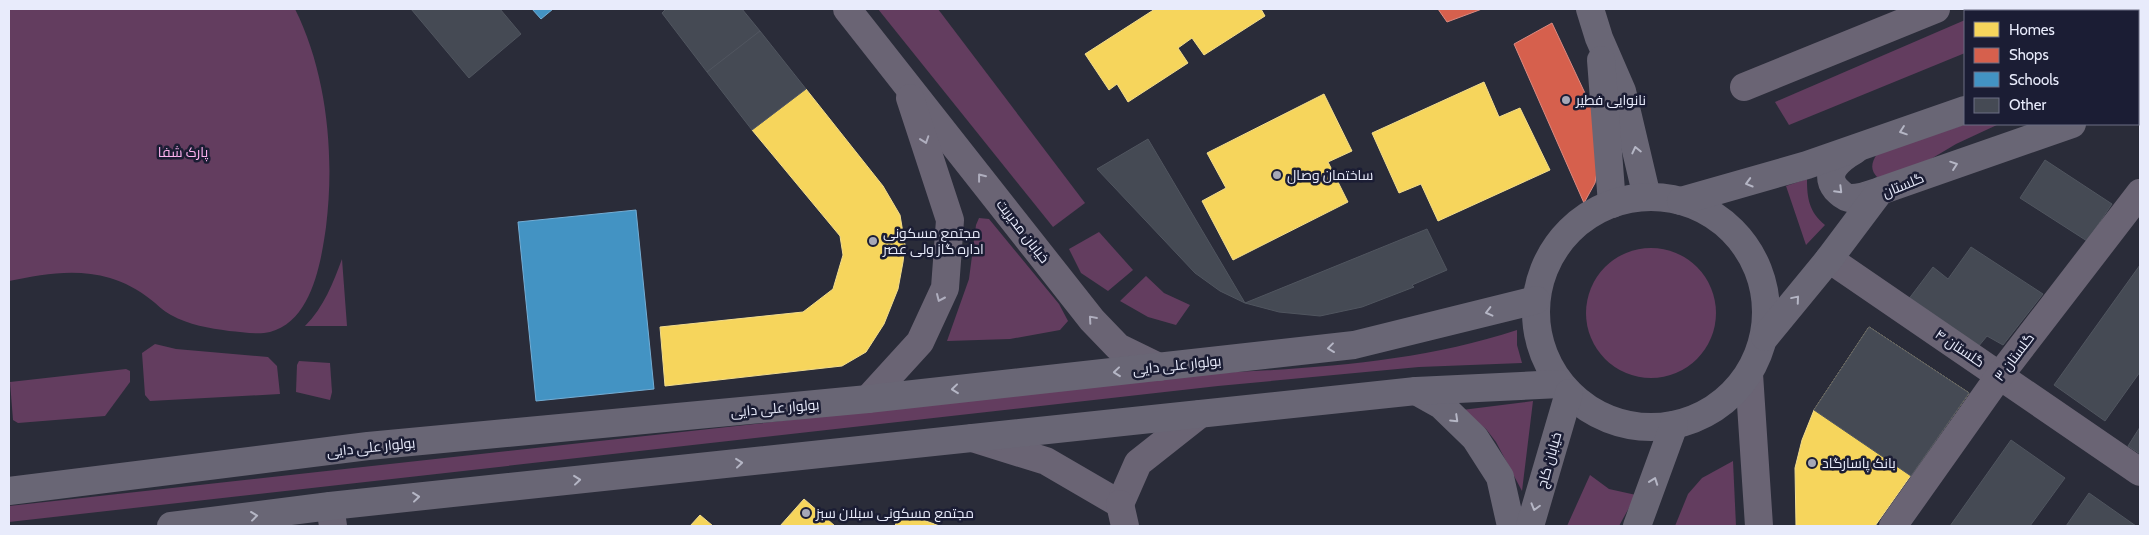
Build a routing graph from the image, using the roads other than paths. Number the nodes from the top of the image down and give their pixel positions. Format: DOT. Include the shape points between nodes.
graph roads {
  1 [pos="847,9"];
  2 [pos="1590,9"];
  3 [pos="1936,9"];
  4 [pos="1599,38"];
  5 [pos="903,78"];
  6 [pos="1744,87"];
  7 [pos="1964,110"];
  8 [pos="2069,125"];
  9 [pos="1865,144"];
  10 [pos="1880,192"];
  11 [pos="2140,193"];
  12 [pos="1647,197"];
  13 [pos="1681,201"];
  14 [pos="1612,204"];
  15 [pos="1829,259"];
  16 [pos="1536,300"];
  17 [pos="1765,337"];
  18 [pos="1159,367"];
  19 [pos="1749,374"];
  20 [pos="2000,375"];
  21 [pos="1564,388"];
  22 [pos="1416,391"];
  23 [pos="868,399"];
  24 [pos="1200,414"];
  25 [pos="1674,425"];
  26 [pos="972,438"];
  27 [pos="2140,472"];
  28 [pos="9,491"];
  29 [pos="1123,515"];
  30 [pos="331,516"];
  31 [pos="171,526"];
  32 [pos="1511,526"];
  33 [pos="1530,526"];
  34 [pos="1637,526"];
  35 [pos="1759,526"];
  36 [pos="1893,526"];
  1 -- 5 [label="street, خیابان مدیریت"];
  2 -- 4 [label="main road"];
  3 -- 6 [label="street"];
  12 -- 4 [label="main road, one-way" via="1622,91"];
  4 -- 14 [label="main road"];
  18 -- 5 [label="street, خیابان مدیریت, one-way" via="1118,346 1092,320"];
  5 -- 23 [label="street, خیابان مدیریت, one-way" via="950,220 945,288 920,342"];
  7 -- 9 [label="main road, one-way"];
  10 -- 8 [label="main road, گلستان, one-way"];
  9 -- 10 [label="main road, one-way" via="1838,160 1831,175 1832,184 1843,196 1851,198"];
  9 -- 13 [label="main road, one-way" via="1798,168"];
  10 -- 15 [label="main road, گلستان"];
  11 -- 20 [label="street, گلستان ۳"];
  12 -- 13 [label="main road"];
  12 -- 14 [label="main road"];
  13 -- 17 [label="main road" via="1714,215 1745,245 1759,268 1767,302"];
  14 -- 16 [label="main road" via="1584,218 1560,241 1544,269"];
  17 -- 15 [label="main road, گلستان, one-way"];
  15 -- 20 [label="street, گلستان ۴"];
  16 -- 18 [label="main road, بولوار علی دایی, one-way" via="1354,345"];
  16 -- 21 [label="main road" via="1537,330 1545,358"];
  17 -- 19 [label="main road"];
  18 -- 23 [label="main road, بولوار علی دایی, one-way"];
  19 -- 25 [label="main road" via="1729,398 1710,411"];
  19 -- 35 [label="street"];
  20 -- 27 [label="street, گلستان ۴"];
  20 -- 36 [label="street, گلستان ۳"];
  21 -- 22 [label="main road"];
  21 -- 25 [label="main road" via="1586,408 1607,419 1629,426 1652,428"];
  21 -- 33 [label="main road, خیابان کاج, one-way"];
  22 -- 24 [label="main road"];
  22 -- 32 [label="main road, one-way" via="1441,405 1475,438 1500,477"];
  23 -- 28 [label="main road, بولوار علی دایی" via="368,446"];
  24 -- 26 [label="main road"];
  24 -- 29 [label="street" via="1138,463"];
  34 -- 25 [label="main road, one-way"];
  26 -- 29 [label="street" via="1046,461"];
  30 -- 26 [label="main road, one-way"];
  31 -- 30 [label="main road, one-way"];
}
